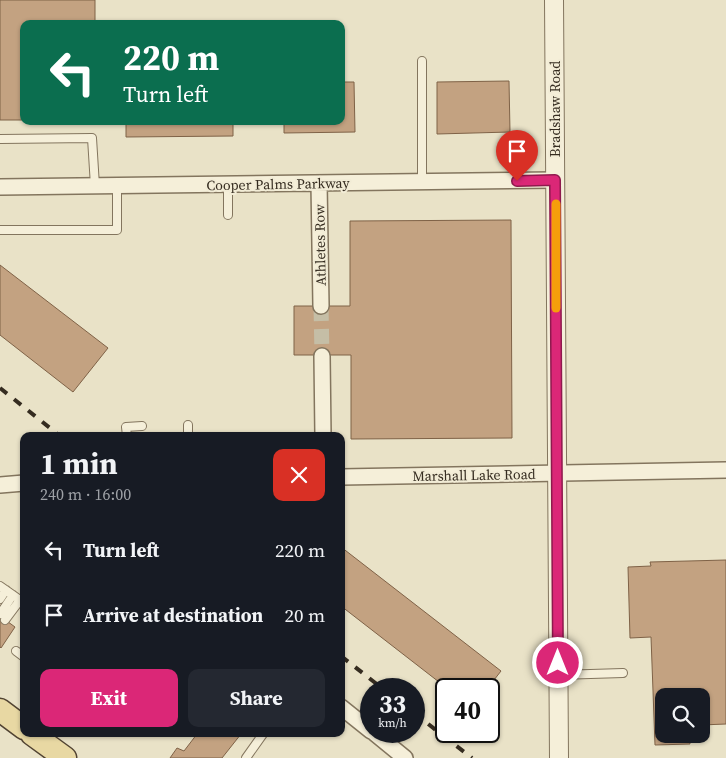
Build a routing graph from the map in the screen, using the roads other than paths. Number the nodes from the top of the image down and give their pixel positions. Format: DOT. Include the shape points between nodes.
graph roads {
  1 [pos="554,0"];
  2 [pos="422,62"];
  3 [pos="0,139"];
  4 [pos="555,180"];
  5 [pos="422,182"];
  6 [pos="319,183"];
  7 [pos="228,184"];
  8 [pos="95,186"];
  9 [pos="117,186"];
  10 [pos="0,187"];
  11 [pos="228,215"];
  12 [pos="0,230"];
  13 [pos="321,306"];
  14 [pos="322,356"];
  15 [pos="188,425"];
  16 [pos="142,426"];
  17 [pos="127,432"];
  18 [pos="188,432"];
  19 [pos="323,432"];
  20 [pos="726,470"];
  21 [pos="557,473"];
  22 [pos="345,478"];
  23 [pos="0,484"];
  24 [pos="20,484"];
  25 [pos="10,593"];
  26 [pos="0,599"];
  27 [pos="2,617"];
  28 [pos="16,651"];
  29 [pos="20,654"];
  30 [pos="623,673"];
  31 [pos="558,675"];
  32 [pos="0,710"];
  33 [pos="345,710"];
  34 [pos="360,722"];
  35 [pos="20,724"];
  36 [pos="36,737"];
  37 [pos="261,737"];
  38 [pos="386,743"];
  39 [pos="57,756"];
  40 [pos="246,758"];
  41 [pos="405,758"];
  42 [pos="559,758"];
  1 -- 4 [label="street, Bradshaw Road"];
  2 -- 5 [label="lane"];
  3 -- 8 [label="lane" via="92,138"];
  4 -- 5 [label="street, Cooper Palms Parkway"];
  4 -- 21 [label="street, Bradshaw Road"];
  5 -- 6 [label="street, Cooper Palms Parkway"];
  6 -- 7 [label="street, Cooper Palms Parkway"];
  6 -- 13 [label="street, Athletes Row"];
  7 -- 9 [label="street, Cooper Palms Parkway"];
  7 -- 11 [label="lane"];
  8 -- 9 [label="street, Cooper Palms Parkway"];
  8 -- 10 [label="street, Cooper Palms Parkway"];
  9 -- 12 [label="lane" via="117,230"];
  14 -- 19 [label="street"];
  15 -- 18 [label="lane"];
  16 -- 17 [label="lane" via="126,427"];
  20 -- 21 [label="street, Marshall Lake Road"];
  21 -- 22 [label="street, Marshall Lake Road"];
  21 -- 31 [label="street, Bradshaw Road"];
  23 -- 24 [label="street"];
  25 -- 26 [label="lane"];
  25 -- 27 [label="lane"];
  28 -- 29 [label="lane"];
  30 -- 31 [label="lane"];
  31 -- 42 [label="street, Bradshaw Road"];
  32 -- 35 [label="main road"];
  33 -- 34 [label="street"];
  36 -- 39 [label="main road"];
  37 -- 40 [label="lane"];
  38 -- 41 [label="street"];
}
